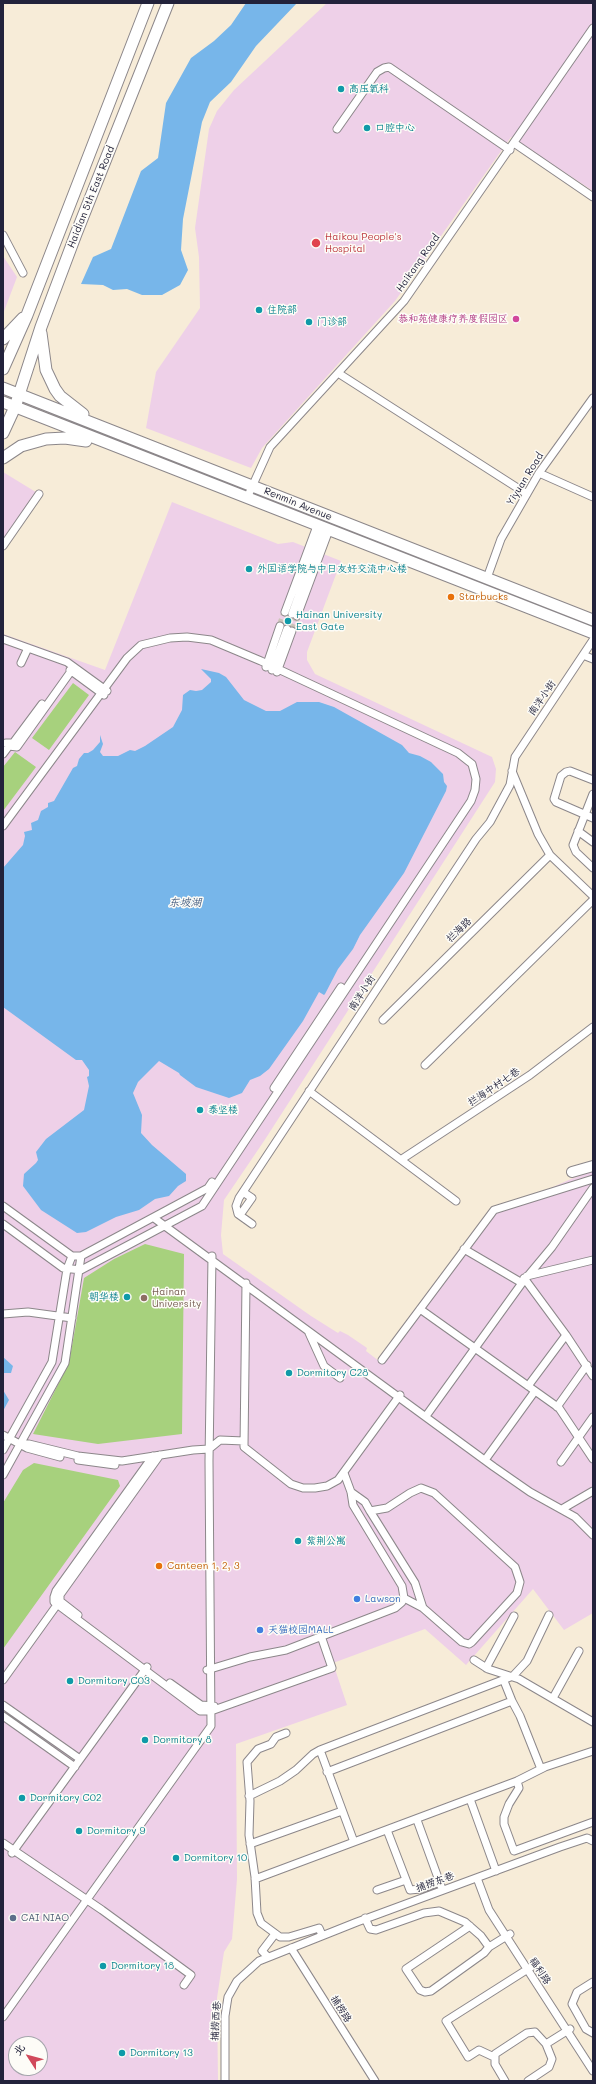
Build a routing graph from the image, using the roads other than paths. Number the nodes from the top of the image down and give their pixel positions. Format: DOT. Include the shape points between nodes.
graph roads {
  1 [pos="148,3"];
  2 [pos="168,3"];
  3 [pos="593,28"];
  4 [pos="337,129"];
  5 [pos="512,147"];
  6 [pos="593,197"];
  7 [pos="3,235"];
  8 [pos="23,273"];
  9 [pos="27,315"];
  10 [pos="41,327"];
  11 [pos="3,339"];
  12 [pos="3,369"];
  13 [pos="338,373"];
  14 [pos="3,388"];
  15 [pos="19,394"];
  16 [pos="593,398"];
  17 [pos="3,402"];
  18 [pos="15,408"];
  19 [pos="95,423"];
  20 [pos="3,433"];
  21 [pos="103,442"];
  22 [pos="3,458"];
  23 [pos="539,473"];
  24 [pos="252,486"];
  25 [pos="38,494"];
  26 [pos="527,494"];
  27 [pos="593,497"];
  28 [pos="247,498"];
  29 [pos="323,528"];
  30 [pos="3,546"];
  31 [pos="314,552"];
  32 [pos="487,578"];
  33 [pos="593,620"];
  34 [pos="593,633"];
  35 [pos="3,639"];
  36 [pos="593,640"];
  37 [pos="3,644"];
  38 [pos="27,650"];
  39 [pos="583,655"];
  40 [pos="593,659"];
  41 [pos="21,663"];
  42 [pos="71,668"];
  43 [pos="272,668"];
  44 [pos="104,692"];
  45 [pos="3,746"];
  46 [pos="3,754"];
  47 [pos="511,769"];
  48 [pos="593,780"];
  49 [pos="593,794"];
  50 [pos="585,815"];
  51 [pos="593,818"];
  52 [pos="3,826"];
  53 [pos="578,831"];
  54 [pos="3,832"];
  55 [pos="593,842"];
  56 [pos="550,855"];
  57 [pos="593,868"];
  58 [pos="593,896"];
  59 [pos="593,900"];
  60 [pos="383,1020"];
  61 [pos="593,1027"];
  62 [pos="425,1065"];
  63 [pos="309,1091"];
  64 [pos="402,1159"];
  65 [pos="593,1166"];
  66 [pos="572,1172"];
  67 [pos="593,1179"];
  68 [pos="593,1188"];
  69 [pos="243,1192"];
  70 [pos="456,1201"];
  71 [pos="3,1206"];
  72 [pos="11,1212"];
  73 [pos="240,1215"];
  74 [pos="156,1217"];
  75 [pos="3,1224"];
  76 [pos="252,1224"];
  77 [pos="166,1225"];
  78 [pos="3,1232"];
  79 [pos="464,1249"];
  80 [pos="72,1256"];
  81 [pos="81,1256"];
  82 [pos="210,1257"];
  83 [pos="593,1261"];
  84 [pos="67,1269"];
  85 [pos="79,1270"];
  86 [pos="524,1279"];
  87 [pos="246,1283"];
  88 [pos="420,1308"];
  89 [pos="3,1314"];
  90 [pos="59,1316"];
  91 [pos="72,1318"];
  92 [pos="307,1329"];
  93 [pos="566,1335"];
  94 [pos="473,1347"];
  95 [pos="382,1360"];
  96 [pos="587,1365"];
  97 [pos="593,1376"];
  98 [pos="340,1378"];
  99 [pos="528,1386"];
  100 [pos="535,1391"];
  101 [pos="400,1397"];
  102 [pos="557,1407"];
  103 [pos="425,1414"];
  104 [pos="593,1417"];
  105 [pos="6,1436"];
  106 [pos="578,1437"];
  107 [pos="244,1441"];
  108 [pos="20,1444"];
  109 [pos="3,1450"];
  110 [pos="208,1451"];
  111 [pos="155,1458"];
  112 [pos="486,1459"];
  113 [pos="593,1459"];
  114 [pos="561,1462"];
  115 [pos="344,1473"];
  116 [pos="3,1475"];
  117 [pos="593,1491"];
  118 [pos="351,1492"];
  119 [pos="593,1494"];
  120 [pos="566,1509"];
  121 [pos="370,1511"];
  122 [pos="593,1530"];
  123 [pos="593,1535"];
  124 [pos="404,1598"];
  125 [pos="58,1601"];
  126 [pos="423,1608"];
  127 [pos="549,1615"];
  128 [pos="514,1616"];
  129 [pos="321,1636"];
  130 [pos="579,1651"];
  131 [pos="474,1660"];
  132 [pos="486,1668"];
  133 [pos="146,1669"];
  134 [pos="209,1670"];
  135 [pos="3,1673"];
  136 [pos="513,1676"];
  137 [pos="3,1680"];
  138 [pos="504,1681"];
  139 [pos="553,1698"];
  140 [pos="512,1701"];
  141 [pos="3,1705"];
  142 [pos="209,1708"];
  143 [pos="3,1716"];
  144 [pos="593,1722"];
  145 [pos="286,1732"];
  146 [pos="320,1750"];
  147 [pos="593,1751"];
  148 [pos="80,1759"];
  149 [pos="75,1766"];
  150 [pos="541,1769"];
  151 [pos="327,1772"];
  152 [pos="517,1781"];
  153 [pos="249,1796"];
  154 [pos="470,1800"];
  155 [pos="342,1811"];
  156 [pos="417,1820"];
  157 [pos="593,1822"];
  158 [pos="387,1830"];
  159 [pos="590,1839"];
  160 [pos="354,1842"];
  161 [pos="250,1844"];
  162 [pos="4,1846"];
  163 [pos="516,1850"];
  164 [pos="13,1852"];
  165 [pos="521,1862"];
  166 [pos="496,1871"];
  167 [pos="480,1877"];
  168 [pos="255,1879"];
  169 [pos="406,1880"];
  170 [pos="440,1882"];
  171 [pos="378,1890"];
  172 [pos="443,1890"];
  173 [pos="84,1900"];
  174 [pos="365,1918"];
  175 [pos="470,1926"];
  176 [pos="275,1934"];
  177 [pos="322,1935"];
  178 [pos="508,1935"];
  179 [pos="489,1947"];
  180 [pos="291,1948"];
  181 [pos="268,1957"];
  182 [pos="529,1968"];
  183 [pos="593,1982"];
  184 [pos="184,1985"];
  185 [pos="3,2009"];
  186 [pos="3,2017"];
  187 [pos="569,2030"];
  188 [pos="593,2033"];
  189 [pos="546,2044"];
  190 [pos="494,2057"];
  191 [pos="593,2064"];
  192 [pos="593,2071"];
  193 [pos="225,2081"];
  194 [pos="375,2081"];
  195 [pos="505,2081"];
  196 [pos="528,2081"];
  1 -- 9 [label="main road, Haidian 5th East Road"];
  2 -- 10 [label="main road, Haidian 5th East Road"];
  3 -- 5 [label="street, Haikang Road"];
  4 -- 5 [label="street" via="377,72 389,67"];
  5 -- 6 [label="street"];
  5 -- 13 [label="street, Haikang Road" via="404,301"];
  7 -- 8 [label="street"];
  9 -- 11 [label="main road"];
  9 -- 12 [label="main road, Haidian 5th East Road"];
  10 -- 15 [label="main road, Haidian 5th East Road"];
  10 -- 19 [label="main road" via="46,370 55,389 60,396"];
  13 -- 24 [label="street, Haikang Road" via="270,447"];
  13 -- 26 [label="street"];
  14 -- 15 [label="main road, Renmin Avenue"];
  15 -- 18 [label="main road, Haidian 5th East Road"];
  15 -- 19 [label="main road, Renmin Avenue"];
  16 -- 23 [label="street, Yiyuan Road"];
  17 -- 18 [label="main road, Renmin Avenue"];
  18 -- 20 [label="main road, Haidian 5th East Road"];
  18 -- 21 [label="main road, Renmin Avenue"];
  19 -- 24 [label="main road, Renmin Avenue"];
  21 -- 22 [label="main road" via="46,439 21,446"];
  21 -- 28 [label="main road, Renmin Avenue"];
  23 -- 26 [label="street, Yiyuan Road"];
  23 -- 27 [label="street"];
  24 -- 28 [label="street, Haikang Road"];
  24 -- 32 [label="main road, Renmin Avenue"];
  25 -- 30 [label="street"];
  26 -- 32 [label="street, Yiyuan Road" via="501,539"];
  28 -- 29 [label="main road, Renmin Avenue"];
  29 -- 31 [label="street"];
  29 -- 31 [label="street"];
  29 -- 34 [label="main road, Renmin Avenue"];
  31 -- 31 [label="street" via="292,614"];
  32 -- 33 [label="main road, Renmin Avenue"];
  35 -- 38 [label="street"];
  36 -- 39 [label="street, 南洋小街"];
  37 -- 38 [label="street"];
  38 -- 41 [label="street"];
  38 -- 42 [label="street"];
  39 -- 40 [label="street"];
  39 -- 47 [label="street, 南洋小街" via="515,756"];
  42 -- 44 [label="street"];
  42 -- 45 [label="street" via="13,743 5,743"];
  42 -- 46 [label="street" via="17,747 9,746"];
  43 -- 43 [label="street" via="285,632"];
  43 -- 44 [label="street" via="211,640 170,638 137,648"];
  43 -- 74 [label="street" via="460,758 471,770 471,789 208,1188"];
  43 -- 77 [label="street" via="462,755 474,768 475,790 471,801 202,1206"];
  44 -- 52 [label="street"];
  44 -- 54 [label="street"];
  47 -- 56 [label="street" via="538,834"];
  47 -- 63 [label="street, 南洋小街" via="510,785 490,822 472,845"];
  48 -- 50 [label="street" via="570,771 566,772 554,795 556,802"];
  49 -- 50 [label="street"];
  50 -- 51 [label="street"];
  50 -- 53 [label="street"];
  53 -- 55 [label="street"];
  53 -- 57 [label="street" via="574,848"];
  56 -- 58 [label="street"];
  56 -- 60 [label="street, 拦海路"];
  59 -- 62 [label="street"];
  61 -- 64 [label="street, 拦海中村七巷" via="530,1075"];
  63 -- 64 [label="street"];
  63 -- 69 [label="street, 南洋小街"];
  64 -- 70 [label="street"];
  65 -- 66 [label="street"];
  67 -- 79 [label="street" via="542,1197 499,1207"];
  68 -- 86 [label="street" via="552,1247"];
  69 -- 73 [label="street, 南洋小街" via="236,1206"];
  69 -- 73 [label="street" via="252,1198"];
  71 -- 72 [label="street"];
  72 -- 75 [label="street"];
  72 -- 80 [label="street"];
  73 -- 76 [label="street"];
  74 -- 77 [label="street"];
  74 -- 81 [label="street"];
  75 -- 78 [label="street"];
  75 -- 84 [label="street"];
  77 -- 82 [label="street"];
  77 -- 85 [label="street"];
  79 -- 86 [label="street"];
  79 -- 88 [label="street"];
  80 -- 81 [label="street"];
  80 -- 84 [label="street"];
  81 -- 85 [label="street"];
  82 -- 87 [label="street"];
  82 -- 110 [label="street"];
  83 -- 86 [label="street"];
  84 -- 85 [label="street"];
  84 -- 90 [label="street"];
  85 -- 91 [label="street"];
  86 -- 93 [label="street"];
  86 -- 94 [label="street"];
  87 -- 92 [label="street"];
  87 -- 107 [label="street"];
  88 -- 94 [label="street"];
  88 -- 95 [label="street"];
  89 -- 90 [label="street" via="20,1312"];
  90 -- 91 [label="street"];
  90 -- 105 [label="street" via="52,1362"];
  91 -- 108 [label="street" via="63,1367"];
  92 -- 98 [label="street" via="324,1366"];
  92 -- 101 [label="street"];
  93 -- 96 [label="street"];
  93 -- 99 [label="street"];
  94 -- 99 [label="street"];
  94 -- 103 [label="street"];
  96 -- 97 [label="street"];
  96 -- 102 [label="street"];
  99 -- 100 [label="street"];
  100 -- 102 [label="street"];
  100 -- 112 [label="street"];
  101 -- 103 [label="street"];
  101 -- 115 [label="street"];
  102 -- 106 [label="street"];
  103 -- 112 [label="street"];
  104 -- 106 [label="street"];
  105 -- 108 [label="street"];
  105 -- 109 [label="street"];
  106 -- 113 [label="street"];
  106 -- 114 [label="street"];
  107 -- 110 [label="street" via="220,1440"];
  107 -- 115 [label="street" via="244,1447 291,1484 303,1488 327,1486"];
  108 -- 111 [label="street" via="40,1453 96,1464 122,1465"];
  108 -- 116 [label="street"];
  110 -- 111 [label="street"];
  110 -- 134 [label="street"];
  111 -- 125 [label="street"];
  112 -- 120 [label="street" via="530,1492"];
  115 -- 118 [label="street"];
  117 -- 120 [label="street"];
  118 -- 121 [label="street" via="365,1502"];
  118 -- 124 [label="street" via="353,1506 402,1586"];
  119 -- 120 [label="street"];
  120 -- 122 [label="street"];
  120 -- 123 [label="street"];
  121 -- 126 [label="street" via="415,1583"];
  121 -- 126 [label="street" via="387,1508 416,1490 427,1489 441,1498 515,1567 520,1582 517,1593 469,1644 462,1642"];
  124 -- 126 [label="street"];
  124 -- 129 [label="street" via="395,1608"];
  125 -- 133 [label="street"];
  125 -- 135 [label="street"];
  125 -- 137 [label="street"];
  127 -- 136 [label="street" via="527,1661"];
  128 -- 132 [label="street"];
  129 -- 134 [label="street" via="286,1650 250,1657"];
  129 -- 142 [label="street" via="332,1668 223,1706"];
  130 -- 139 [label="street"];
  131 -- 132 [label="street"];
  132 -- 136 [label="street"];
  133 -- 142 [label="street"];
  133 -- 148 [label="street"];
  134 -- 142 [label="street"];
  136 -- 138 [label="street"];
  136 -- 139 [label="street"];
  138 -- 140 [label="street"];
  138 -- 146 [label="street"];
  139 -- 144 [label="street"];
  140 -- 150 [label="street"];
  140 -- 151 [label="street"];
  141 -- 148 [label="street"];
  142 -- 173 [label="street" via="210,1726"];
  143 -- 149 [label="street"];
  145 -- 153 [label="street" via="258,1749 247,1762"];
  146 -- 151 [label="street"];
  146 -- 153 [label="street" via="280,1781"];
  147 -- 150 [label="street"];
  148 -- 149 [label="street"];
  149 -- 164 [label="street"];
  150 -- 152 [label="street"];
  151 -- 155 [label="street"];
  152 -- 154 [label="street"];
  152 -- 163 [label="street" via="519,1788 504,1817 504,1824 514,1851"];
  153 -- 161 [label="street"];
  154 -- 156 [label="street"];
  154 -- 166 [label="street"];
  155 -- 160 [label="street"];
  155 -- 161 [label="street"];
  156 -- 158 [label="street"];
  156 -- 170 [label="street"];
  157 -- 163 [label="street"];
  158 -- 160 [label="street"];
  158 -- 169 [label="street"];
  159 -- 165 [label="street, 捕捞东巷"];
  160 -- 168 [label="street"];
  161 -- 168 [label="street"];
  162 -- 164 [label="street"];
  163 -- 165 [label="street"];
  164 -- 173 [label="street"];
  165 -- 166 [label="street, 捕捞东巷"];
  166 -- 167 [label="street, 捕捞东巷"];
  167 -- 172 [label="street, 捕捞东巷"];
  167 -- 178 [label="street, 福利路" via="489,1910"];
  168 -- 176 [label="street" via="258,1918"];
  169 -- 170 [label="street" via="410,1890"];
  169 -- 171 [label="street"];
  170 -- 172 [label="street"];
  172 -- 174 [label="street, 捕捞东巷"];
  173 -- 184 [label="street" via="190,1976"];
  173 -- 185 [label="street"];
  173 -- 186 [label="street"];
  174 -- 175 [label="street" via="370,1929 376,1930 424,1913 439,1911 456,1917"];
  174 -- 177 [label="street, 捕捞东巷"];
  175 -- 179 [label="street"];
  175 -- 179 [label="street" via="406,1969 420,1990 430,1991"];
  176 -- 177 [label="street" via="289,1938 319,1928"];
  176 -- 181 [label="street" via="262,1951"];
  177 -- 180 [label="street, 捕捞东巷"];
  178 -- 179 [label="street"];
  178 -- 182 [label="street, 福利路"];
  180 -- 181 [label="street, 捕捞西巷"];
  180 -- 194 [label="street, 捕捞路"];
  181 -- 193 [label="street, 捕捞西巷" via="244,1973 228,1997 225,2016"];
  182 -- 187 [label="street, 福利路"];
  182 -- 190 [label="street" via="446,2021 468,2057 479,2050"];
  183 -- 188 [label="street" via="577,1992 572,2004 586,2029"];
  187 -- 189 [label="street"];
  187 -- 191 [label="street, 福利路"];
  187 -- 192 [label="street, 福利路"];
  189 -- 190 [label="street" via="538,2034 531,2032"];
  189 -- 196 [label="street" via="552,2055 549,2067"];
  190 -- 195 [label="street" via="494,2064"];
}
